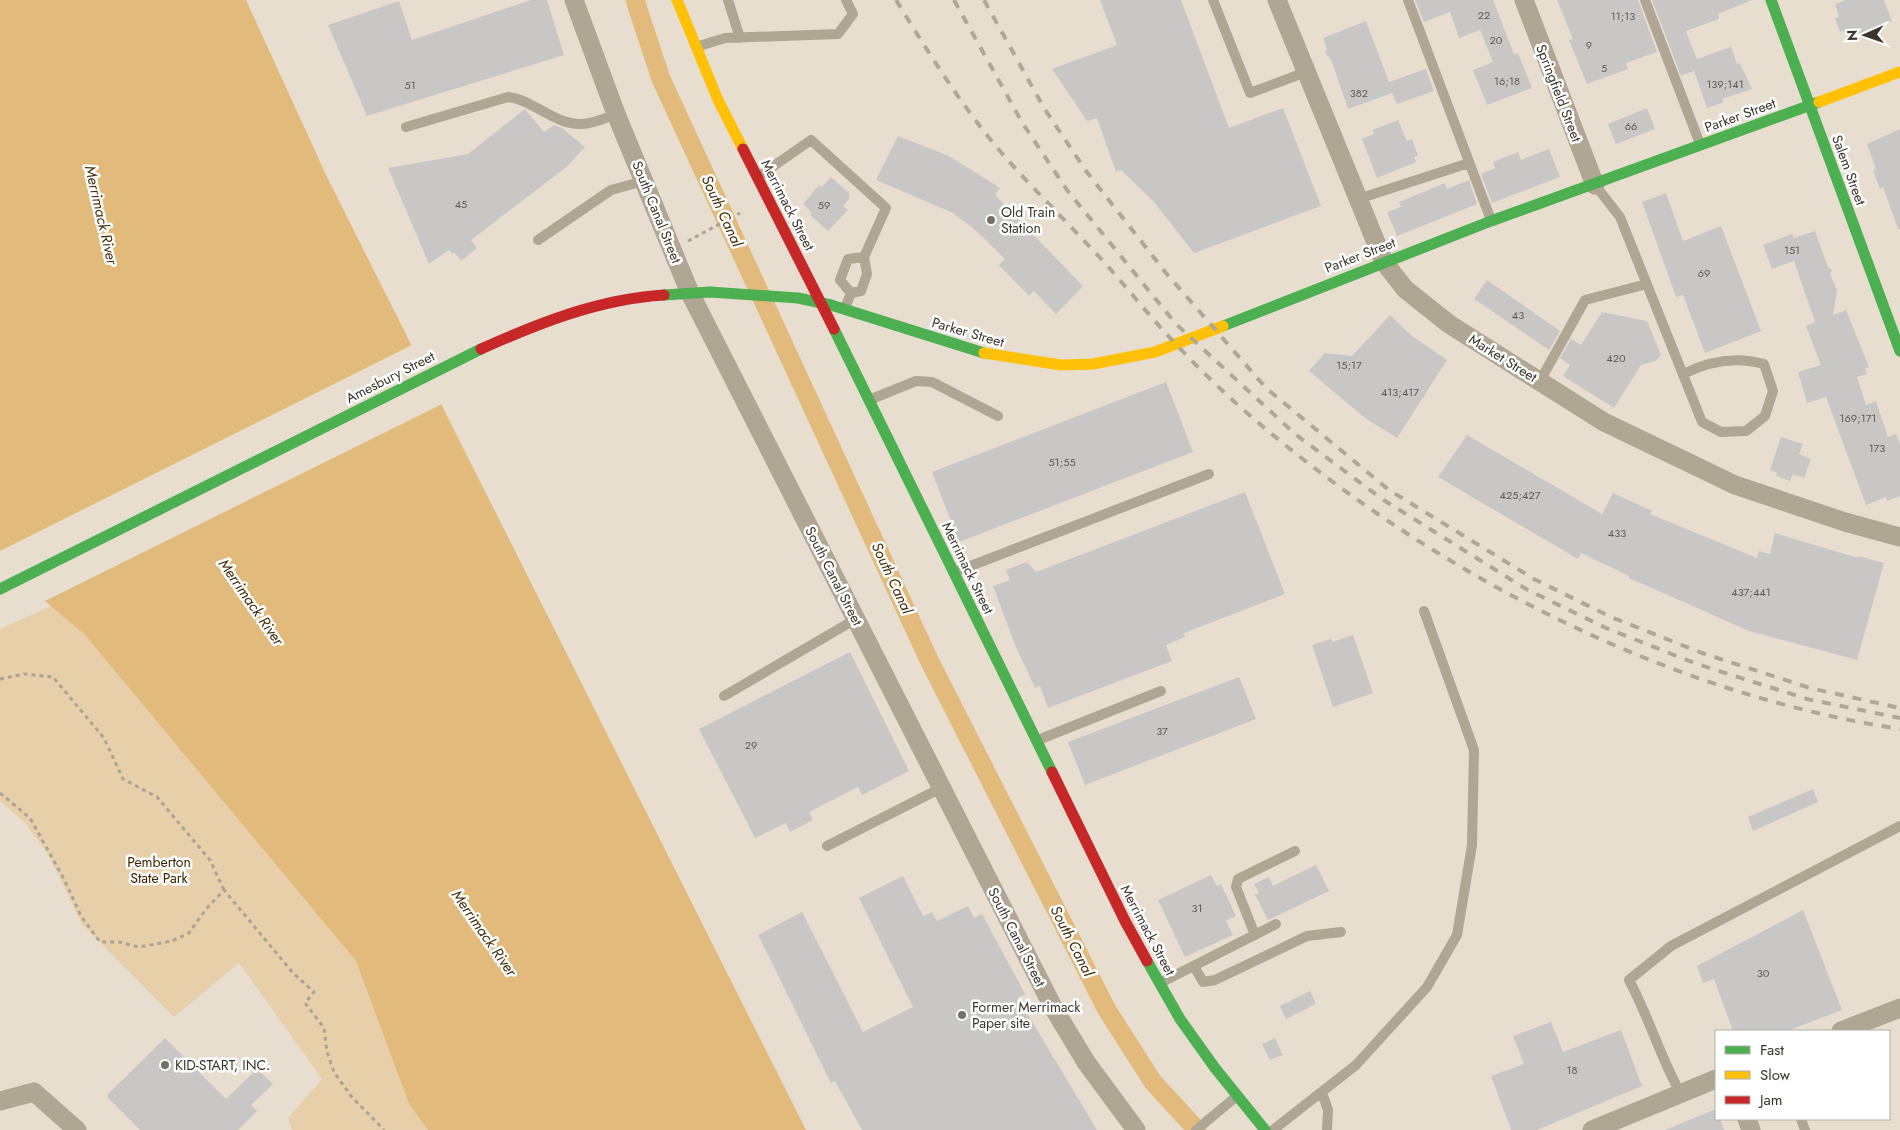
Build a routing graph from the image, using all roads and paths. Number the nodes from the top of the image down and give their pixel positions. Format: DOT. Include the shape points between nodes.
graph roads {
  1 [pos="574,0"];
  2 [pos="677,0"];
  3 [pos="728,0"];
  4 [pos="846,0"];
  5 [pos="1213,0"];
  6 [pos="1277,0"];
  7 [pos="1408,0"];
  8 [pos="1524,0"];
  9 [pos="1644,0"];
  10 [pos="1771,0"];
  11 [pos="740,38"];
  12 [pos="696,48"];
  13 [pos="1306,72"];
  14 [pos="1900,72"];
  15 [pos="1810,106"];
  16 [pos="616,114"];
  17 [pos="406,128"];
  18 [pos="1700,145"];
  19 [pos="1469,163"];
  20 [pos="757,178"];
  21 [pos="644,181"];
  22 [pos="1594,185"];
  23 [pos="1358,199"];
  24 [pos="740,213"];
  25 [pos="1491,221"];
  26 [pos="538,240"];
  27 [pos="687,241"];
  28 [pos="864,257"];
  29 [pos="1384,262"];
  30 [pos="1647,284"];
  31 [pos="690,293"];
  32 [pos="851,293"];
  33 [pos="821,303"];
  34 [pos="845,309"];
  35 [pos="1900,351"];
  36 [pos="1683,374"];
  37 [pos="1540,381"];
  38 [pos="869,400"];
  39 [pos="998,416"];
  40 [pos="1209,474"];
  41 [pos="1900,538"];
  42 [pos="954,572"];
  43 [pos="0,589"];
  44 [pos="1424,611"];
  45 [pos="856,620"];
  46 [pos="0,679"];
  47 [pos="1161,691"];
  48 [pos="724,696"];
  49 [pos="1037,740"];
  50 [pos="942,788"];
  51 [pos="0,793"];
  52 [pos="1900,826"];
  53 [pos="827,846"];
  54 [pos="1295,851"];
  55 [pos="224,890"];
  56 [pos="1276,924"];
  57 [pos="1341,932"];
  58 [pos="1255,935"];
  59 [pos="1194,966"];
  60 [pos="1159,983"];
  61 [pos="1900,1008"];
  62 [pos="1844,1030"];
  63 [pos="1715,1079"];
  64 [pos="1322,1093"];
  65 [pos="1681,1094"];
  66 [pos="1237,1096"];
  67 [pos="0,1101"];
  68 [pos="77,1130"];
  69 [pos="384,1130"];
  70 [pos="1136,1130"];
  71 [pos="1196,1130"];
  72 [pos="1265,1130"];
  73 [pos="1273,1130"];
  74 [pos="1327,1130"];
  75 [pos="1592,1130"];
  1 -- 16 [label="street, South Canal Street"];
  2 -- 12 [label="main road, Merrimack Street"];
  3 -- 11 [label="lane"];
  4 -- 11 [label="lane" via="853,14 838,34"];
  5 -- 13 [label="lane" via="1250,93"];
  6 -- 13 [label="street, Market Street"];
  7 -- 19 [label="lane"];
  8 -- 22 [label="street, Springfield Street"];
  9 -- 18 [label="lane"];
  10 -- 15 [label="main road, Salem Street"];
  11 -- 12 [label="lane" via="725,38"];
  12 -- 20 [label="main road, Merrimack Street"];
  13 -- 23 [label="street, Market Street"];
  14 -- 15 [label="main road, Parker Street"];
  15 -- 18 [label="main road, Parker Street"];
  15 -- 35 [label="main road, Salem Street"];
  16 -- 17 [label="lane" via="581,124 567,122 508,96"];
  16 -- 21 [label="street, South Canal Street"];
  18 -- 22 [label="main road, Parker Street"];
  19 -- 23 [label="lane"];
  19 -- 25 [label="lane"];
  20 -- 28 [label="lane" via="811,140 886,208"];
  20 -- 33 [label="main road, Merrimack Street"];
  21 -- 26 [label="lane" via="611,190"];
  21 -- 31 [label="street, South Canal Street"];
  22 -- 25 [label="main road, Parker Street"];
  22 -- 30 [label="lane" via="1620,217"];
  23 -- 29 [label="street, Market Street"];
  24 -- 27 [label="path"];
  25 -- 29 [label="main road, Parker Street"];
  28 -- 32 [label="lane" via="867,274 861,291"];
  28 -- 32 [label="lane" via="848,259 840,280"];
  29 -- 34 [label="main road, Parker Street" via="1155,352 1093,364 1061,365 987,354"];
  29 -- 37 [label="street, Market Street" via="1405,289 1449,324"];
  30 -- 36 [label="lane"];
  30 -- 37 [label="lane" via="1585,300"];
  31 -- 33 [label="main road, Amesbury Street" via="798,298"];
  31 -- 43 [label="main road, Amesbury Street" via="611,302 535,325 477,350"];
  31 -- 45 [label="street, South Canal Street"];
  32 -- 34 [label="lane"];
  33 -- 34 [label="main road, Parker Street"];
  33 -- 38 [label="main road, Merrimack Street"];
  36 -- 36 [label="lane" via="1702,422 1722,432 1746,431 1765,416 1773,391 1764,364 1745,359 1703,364"];
  37 -- 41 [label="street, Market Street" via="1604,422 1735,485"];
  38 -- 39 [label="lane" via="916,381 932,382"];
  38 -- 42 [label="main road, Merrimack Street"];
  40 -- 42 [label="lane"];
  42 -- 49 [label="main road, Merrimack Street"];
  44 -- 64 [label="lane" via="1474,750 1472,845 1456,935 1428,987 1356,1065"];
  45 -- 48 [label="lane"];
  45 -- 50 [label="street, South Canal Street"];
  46 -- 55 [label="path" via="24,674 53,677 104,738 123,779 157,797 210,860"];
  47 -- 49 [label="lane"];
  49 -- 60 [label="main road, Merrimack Street" via="1125,921"];
  50 -- 53 [label="lane"];
  50 -- 70 [label="street, South Canal Street" via="1054,1009 1086,1062"];
  51 -- 55 [label="path" via="30,818 81,916 100,942 139,947 172,941 189,933"];
  52 -- 65 [label="lane" via="1671,946 1629,980 1643,1005 1669,1074"];
  54 -- 58 [label="lane" via="1238,879 1236,887"];
  55 -- 69 [label="path" via="314,992 305,1003 324,1028 334,1072 351,1096"];
  56 -- 58 [label="lane"];
  57 -- 59 [label="lane" via="1307,936 1215,980 1203,982"];
  58 -- 59 [label="lane"];
  59 -- 60 [label="lane"];
  60 -- 66 [label="main road, Merrimack Street" via="1186,1027"];
  61 -- 62 [label="street"];
  63 -- 65 [label="street"];
  64 -- 73 [label="lane"];
  64 -- 74 [label="lane" via="1328,1110"];
  65 -- 75 [label="street"];
  66 -- 71 [label="lane"];
  66 -- 72 [label="main road, Merrimack Street"];
  67 -- 68 [label="street" via="34,1092"];
}
